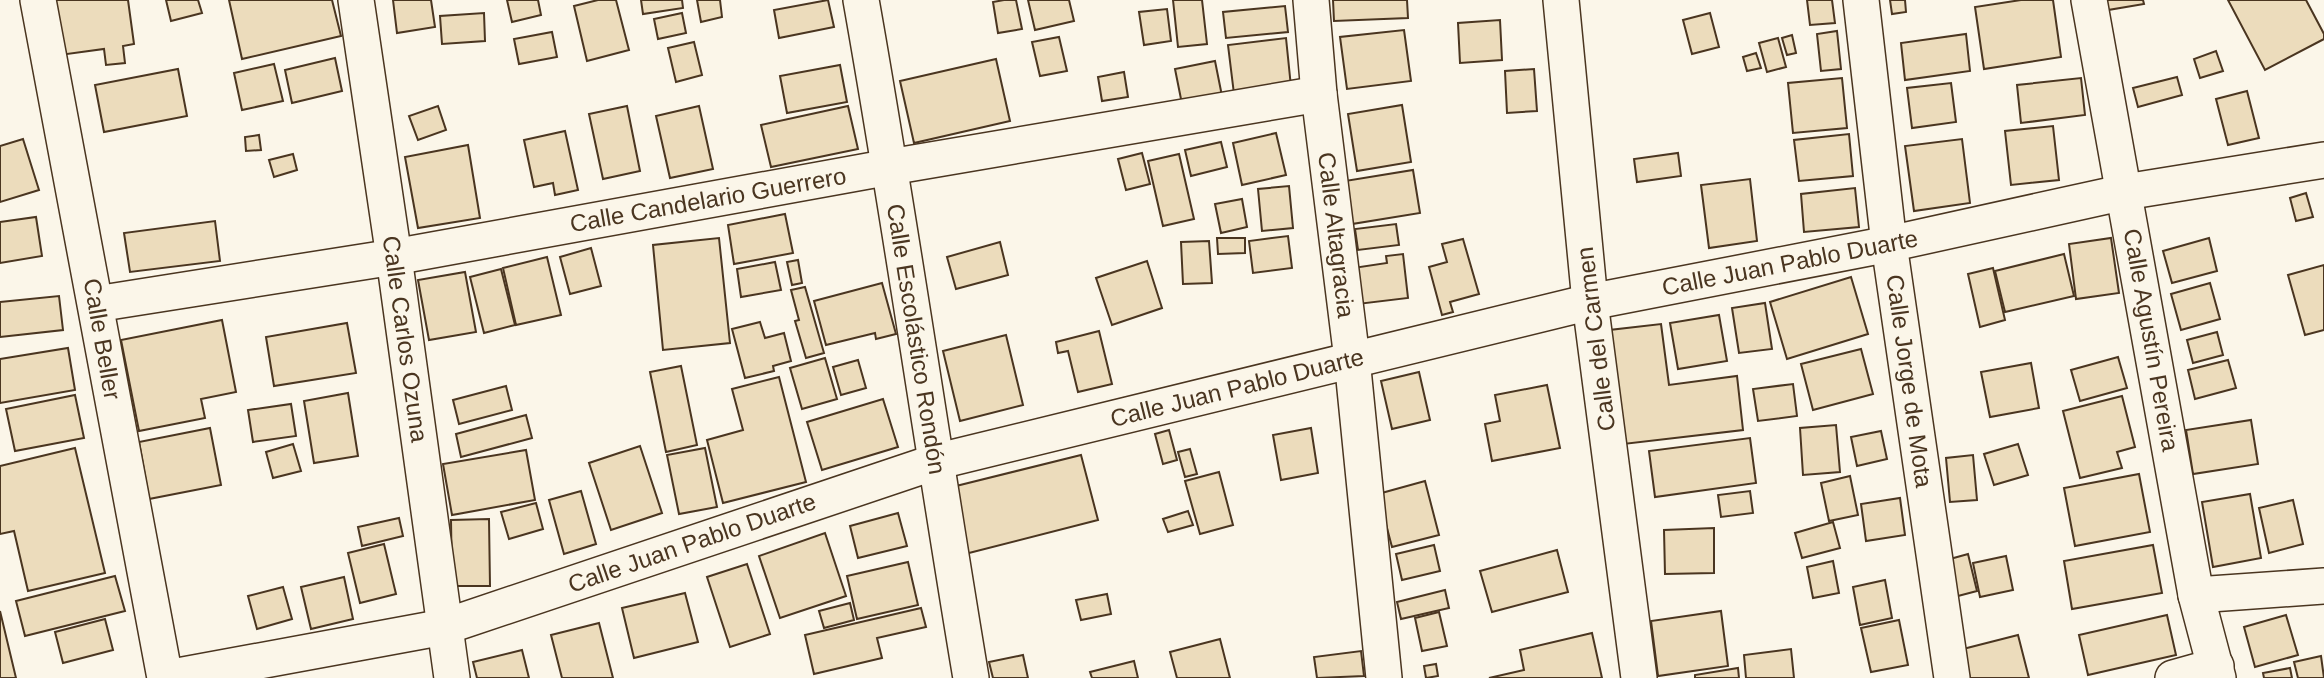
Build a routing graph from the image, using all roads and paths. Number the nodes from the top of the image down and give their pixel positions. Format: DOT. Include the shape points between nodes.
graph roads {
  1 [pos="38,0"];
  2 [pos="356,0"];
  3 [pos="861,0"];
  4 [pos="1311,0"];
  5 [pos="1561,0"];
  6 [pos="1861,0"];
  7 [pos="2089,0"];
  8 [pos="1319,94"];
  9 [pos="2324,160"];
  10 [pos="891,167"];
  11 [pos="2125,192"];
  12 [pos="1889,244"];
  13 [pos="394,257"];
  14 [pos="1590,302"];
  15 [pos="96,304"];
  16 [pos="1352,359"];
  17 [pos="934,462"];
  18 [pos="2324,586"];
  19 [pos="2196,595"];
  20 [pos="444,626"];
  21 [pos="2217,672"];
  22 [pos="166,678"];
  23 [pos="452,678"];
  24 [pos="971,678"];
  25 [pos="1384,678"];
  26 [pos="1639,678"];
  27 [pos="1952,678"];
  28 [pos="2174,678"];
  1 -- 15 [label="street, Calle Beller"];
  2 -- 13 [label="street, Calle Carlos Ozuna"];
  3 -- 10 [label="street, Calle Escolástico Rondón"];
  4 -- 8 [label="street, Calle Altagracia"];
  5 -- 14 [label="street, Calle del Carmen"];
  6 -- 12 [label="street, Calle Jorge de Mota"];
  7 -- 11 [label="street, Calle Agustín Pereira"];
  8 -- 10 [label="street, Calle Candelario Guerrero"];
  8 -- 16 [label="street, Calle Altagracia"];
  9 -- 11 [label="street, Calle Juan Pablo Duarte"];
  10 -- 13 [label="street, Calle Candelario Guerrero"];
  10 -- 17 [label="street, Calle Escolástico Rondón"];
  11 -- 12 [label="street, Calle Juan Pablo Duarte"];
  11 -- 19 [label="street, Calle Agustín Pereira"];
  12 -- 14 [label="street, Calle Juan Pablo Duarte"];
  12 -- 27 [label="street, Calle Jorge de Mota"];
  13 -- 15 [label="street, Calle Candelario Guerrero"];
  13 -- 20 [label="street, Calle Carlos Ozuna"];
  14 -- 16 [label="street, Calle Juan Pablo Duarte"];
  14 -- 26 [label="street, Calle del Carmen"];
  15 -- 22 [label="street, Calle Beller"];
  16 -- 17 [label="street, Calle Juan Pablo Duarte"];
  16 -- 25 [label="street, Calle Altagracia"];
  17 -- 20 [label="street, Calle Juan Pablo Duarte"];
  17 -- 24 [label="street, Calle Escolástico Rondón"];
  18 -- 19 [label="street"];
  19 -- 21 [label="street, Calle Agustín Pereira"];
  20 -- 22 [label="street, Calle Juan Pablo Duarte"];
  20 -- 23 [label="street, Calle Carlos Ozuna"];
  21 -- 28 [label="street"];
}
